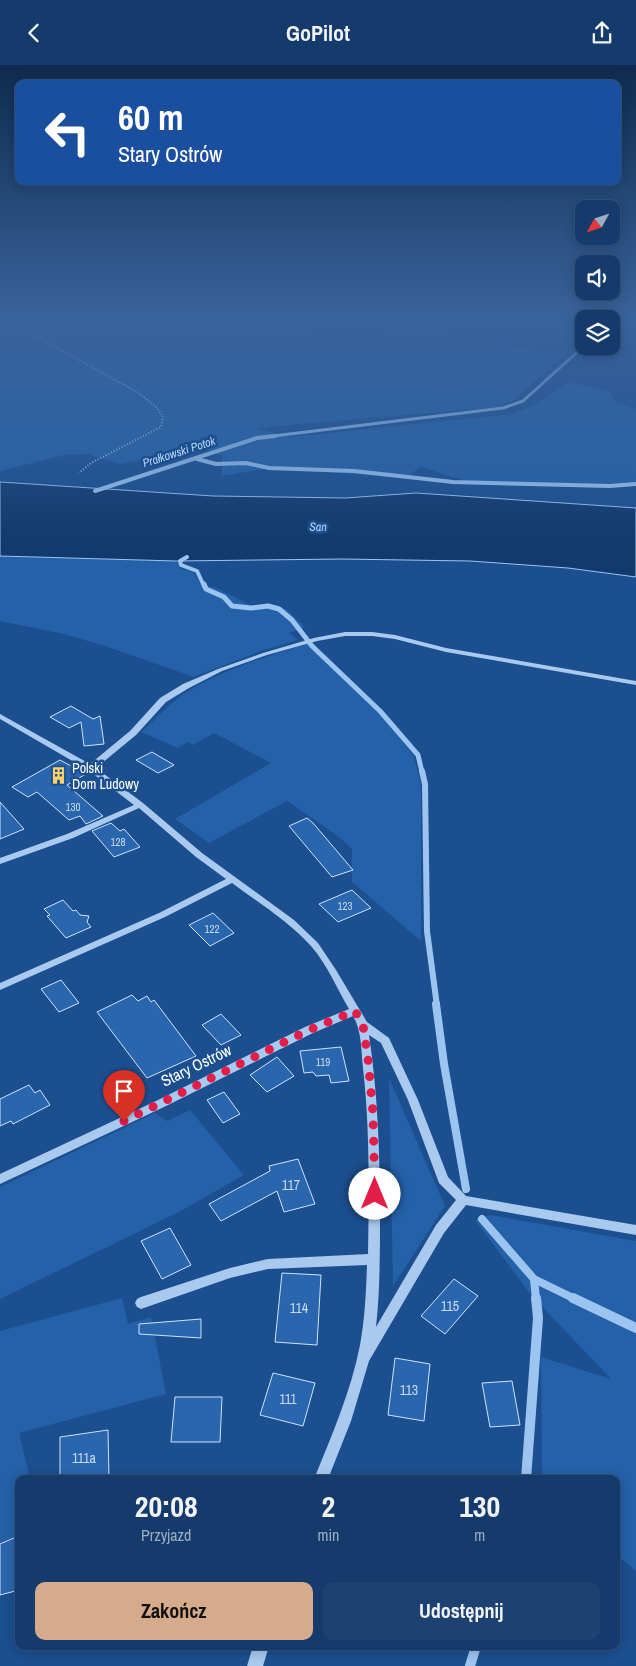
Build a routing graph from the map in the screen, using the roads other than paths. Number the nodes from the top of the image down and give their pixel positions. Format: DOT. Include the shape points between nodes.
graph roads {
  1 [pos="636,683"];
  2 [pos="0,716"];
  3 [pos="91,768"];
  4 [pos="140,805"];
  5 [pos="0,861"];
  6 [pos="233,879"];
  7 [pos="0,987"];
  8 [pos="355,1011"];
  9 [pos="363,1025"];
  10 [pos="0,1179"];
  11 [pos="463,1200"];
  12 [pos="636,1230"];
  13 [pos="373,1259"];
  14 [pos="141,1303"];
  15 [pos="363,1359"];
  16 [pos="323,1475"];
  17 [pos="260,1650"];
  18 [pos="255,1666"];
  1 -- 3 [label="street" via="446,650 395,637 345,634 301,643 220,670 186,686 164,700 133,733"];
  2 -- 3 [label="street"];
  3 -- 4 [label="street"];
  4 -- 5 [label="street" via="70,836"];
  4 -- 6 [label="street"];
  6 -- 7 [label="street" via="162,915"];
  6 -- 8 [label="street" via="315,945"];
  8 -- 9 [label="street"];
  8 -- 10 [label="street, Stary Ostrów" via="309,1030"];
  9 -- 11 [label="street" via="385,1041 413,1100 443,1180"];
  9 -- 13 [label="street" via="373,1113"];
  11 -- 12 [label="street"];
  11 -- 15 [label="street" via="440,1229"];
  13 -- 14 [label="street" via="268,1265 230,1273"];
  13 -- 15 [label="street"];
  15 -- 16 [label="street" via="344,1426"];
  17 -- 18 [label="street"];
}
